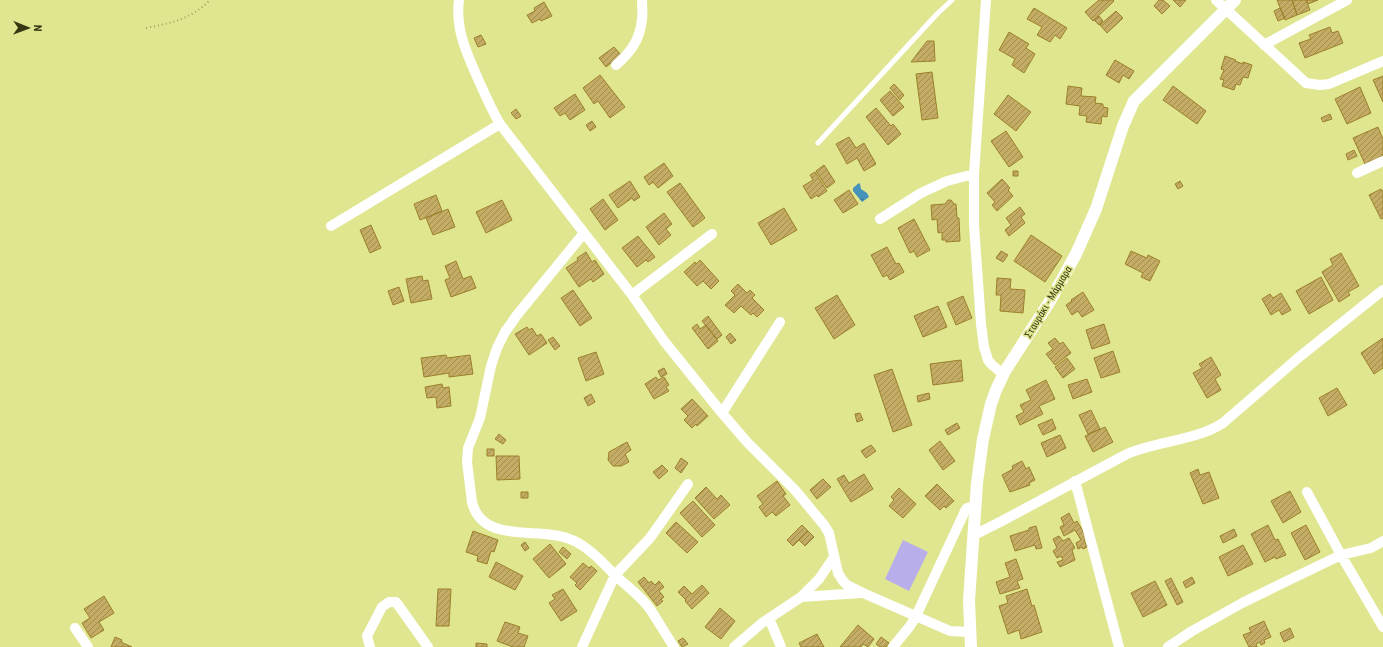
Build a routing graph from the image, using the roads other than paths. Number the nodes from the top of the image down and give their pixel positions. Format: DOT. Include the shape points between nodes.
graph roads {
  1 [pos="460,0"];
  2 [pos="642,0"];
  3 [pos="952,0"];
  4 [pos="986,0"];
  5 [pos="1216,0"];
  6 [pos="1235,0"];
  7 [pos="1347,0"];
  8 [pos="1225,9"];
  9 [pos="1264,45"];
  10 [pos="1383,61"];
  11 [pos="616,64"];
  12 [pos="500,124"];
  13 [pos="818,143"];
  14 [pos="1383,161"];
  15 [pos="1357,173"];
  16 [pos="974,174"];
  17 [pos="880,219"];
  18 [pos="331,226"];
  19 [pos="584,233"];
  20 [pos="712,234"];
  21 [pos="1383,290"];
  22 [pos="632,295"];
  23 [pos="780,322"];
  24 [pos="1003,374"];
  25 [pos="722,413"];
  26 [pos="1075,482"];
  27 [pos="688,484"];
  28 [pos="1307,492"];
  29 [pos="975,506"];
  30 [pos="974,535"];
  31 [pos="1383,541"];
  32 [pos="1341,555"];
  33 [pos="834,557"];
  34 [pos="615,574"];
  35 [pos="864,593"];
  36 [pos="801,597"];
  37 [pos="916,616"];
  38 [pos="769,618"];
  39 [pos="1383,627"];
  40 [pos="75,628"];
  41 [pos="969,632"];
  42 [pos="88,647"];
  43 [pos="370,647"];
  44 [pos="428,647"];
  45 [pos="582,647"];
  46 [pos="674,647"];
  47 [pos="734,647"];
  48 [pos="781,647"];
  49 [pos="893,647"];
  50 [pos="970,647"];
  51 [pos="1119,647"];
  52 [pos="1168,647"];
  1 -- 12 [label="street" via="458,18 464,46"];
  2 -- 11 [label="street" via="643,18 633,48"];
  3 -- 13 [label="lane"];
  4 -- 16 [label="street"];
  5 -- 8 [label="street"];
  6 -- 8 [label="street, Σταυράκι - Μάρμαρα"];
  7 -- 9 [label="street"];
  8 -- 9 [label="street"];
  8 -- 24 [label="street, Σταυράκι - Μάρμαρα" via="1134,101 1123,126 1098,204 1079,249"];
  9 -- 10 [label="street" via="1304,81 1314,85 1329,84"];
  12 -- 18 [label="street"];
  12 -- 19 [label="street"];
  14 -- 15 [label="street"];
  16 -- 17 [label="street" via="921,193"];
  16 -- 24 [label="street" via="974,224 982,340 988,360"];
  19 -- 22 [label="street"];
  19 -- 34 [label="street" via="517,315 501,341 491,366 480,418 468,448 468,470 473,508 487,524 505,531 568,538 585,547"];
  20 -- 22 [label="street"];
  21 -- 26 [label="street" via="1298,358 1220,426 1137,450"];
  22 -- 25 [label="street" via="664,341"];
  23 -- 25 [label="street"];
  24 -- 29 [label="street, Σταυράκι - Μάρμαρα" via="987,420"];
  25 -- 33 [label="street" via="795,490 828,530"];
  26 -- 30 [label="street"];
  26 -- 51 [label="street"];
  27 -- 34 [label="street" via="650,538"];
  28 -- 32 [label="street"];
  29 -- 30 [label="street, Σταυράκι - Μάρμαρα"];
  29 -- 37 [label="street" via="964,511"];
  30 -- 41 [label="street, Σταυράκι - Μάρμαρα"];
  31 -- 32 [label="street" via="1371,548"];
  32 -- 39 [label="street"];
  32 -- 52 [label="street" via="1244,602"];
  33 -- 35 [label="street" via="842,581"];
  33 -- 36 [label="street" via="819,579"];
  34 -- 45 [label="street"];
  34 -- 46 [label="street" via="647,606"];
  35 -- 36 [label="street"];
  35 -- 37 [label="street"];
  36 -- 38 [label="street"];
  37 -- 41 [label="street" via="950,631"];
  37 -- 49 [label="street"];
  38 -- 47 [label="street"];
  38 -- 48 [label="street"];
  40 -- 42 [label="street"];
  41 -- 50 [label="street, Σταυράκι - Μάρμαρα"];
  43 -- 44 [label="street" via="367,636 382,607 389,602 396,602"];
}
